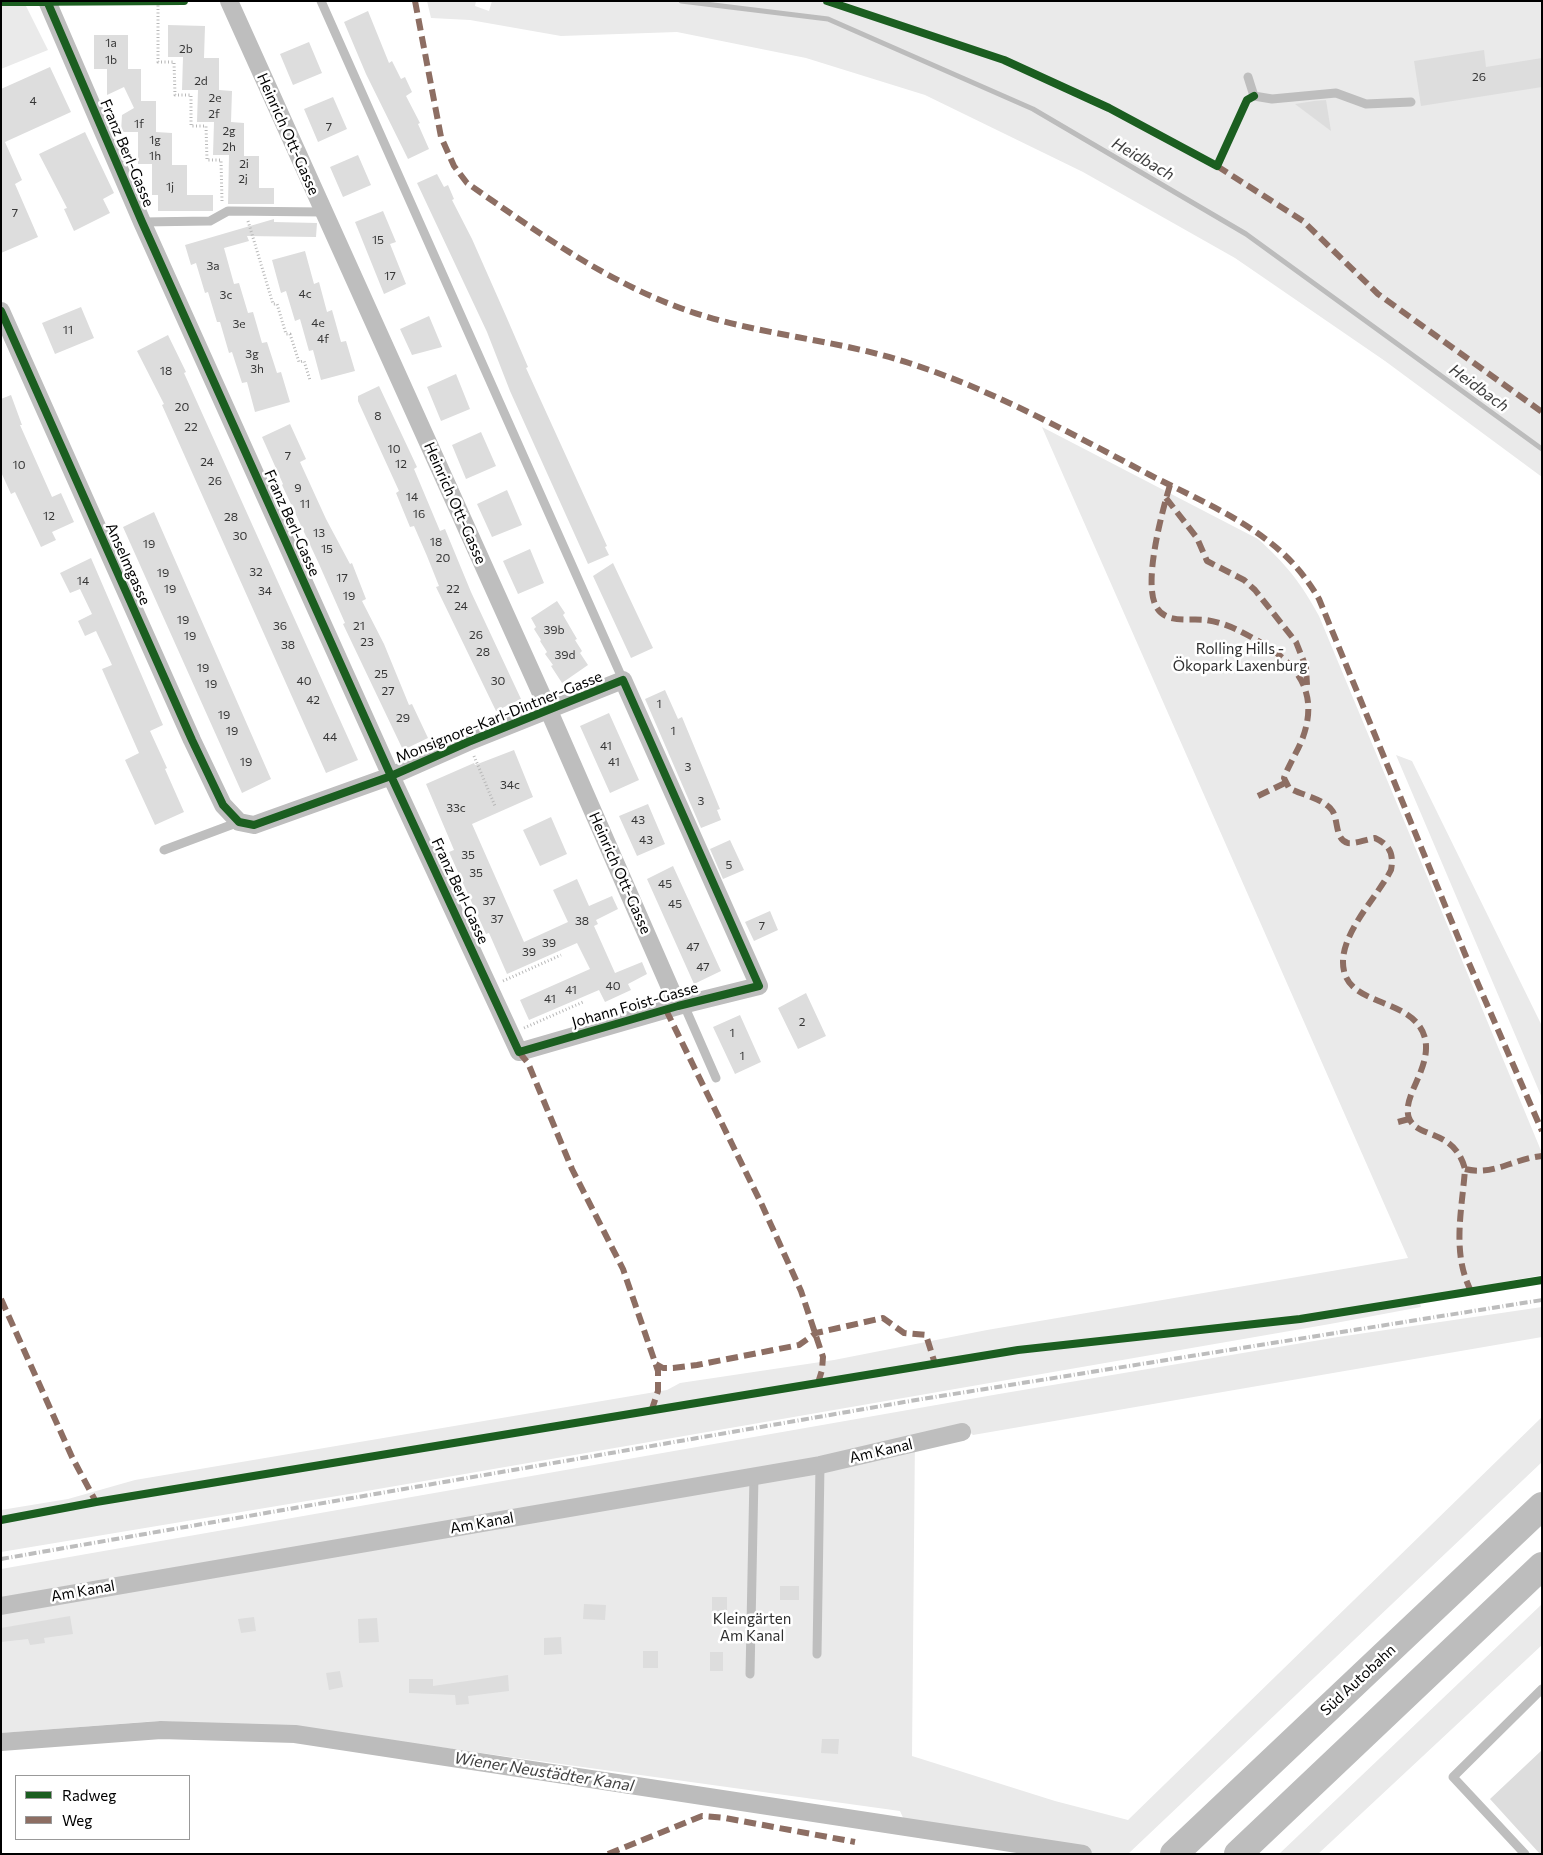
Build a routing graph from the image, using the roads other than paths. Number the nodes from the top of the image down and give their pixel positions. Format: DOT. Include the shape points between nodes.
graph roads {
  1 [pos="47,1"];
  2 [pos="229,1"];
  3 [pos="321,1"];
  4 [pos="1248,77"];
  5 [pos="1411,102"];
  6 [pos="323,212"];
  7 [pos="142,222"];
  8 [pos="1,311"];
  9 [pos="623,680"];
  10 [pos="549,711"];
  11 [pos="391,776"];
  12 [pos="239,822"];
  13 [pos="164,850"];
  14 [pos="759,986"];
  15 [pos="681,1006"];
  16 [pos="519,1052"];
  17 [pos="716,1078"];
  18 [pos="962,1432"];
  19 [pos="820,1465"];
  20 [pos="754,1476"];
  21 [pos="1542,1506"];
  22 [pos="1542,1566"];
  23 [pos="1,1606"];
  24 [pos="817,1654"];
  25 [pos="750,1674"];
  26 [pos="1542,1690"];
  27 [pos="1174,1854"];
  28 [pos="1238,1854"];
  29 [pos="1525,1854"];
  1 -- 7 [label="street, Franz Berl-Gasse"];
  2 -- 6 [label="street, Heinrich Ott-Gasse"];
  3 -- 9 [label="lane"];
  4 -- 5 [label="lane" via="1254,96 1272,99 1336,93 1366,104"];
  6 -- 7 [label="lane" via="228,211 210,221"];
  6 -- 10 [label="street, Heinrich Ott-Gasse"];
  7 -- 11 [label="street, Franz Berl-Gasse"];
  8 -- 12 [label="street, Anselmgasse" via="192,740 223,805"];
  9 -- 10 [label="street, Monsignore-Karl-Dintner-Gasse"];
  9 -- 14 [label="street, Monsignore-Karl-Dintner-Gasse"];
  10 -- 11 [label="street, Monsignore-Karl-Dintner-Gasse"];
  10 -- 15 [label="street, Heinrich Ott-Gasse"];
  11 -- 12 [label="street, Monsignore-Karl-Dintner-Gasse" via="254,825"];
  11 -- 16 [label="street, Franz Berl-Gasse"];
  12 -- 13 [label="lane"];
  14 -- 15 [label="street, Johann Foist-Gasse"];
  15 -- 16 [label="street, Johann Foist-Gasse"];
  15 -- 17 [label="lane"];
  18 -- 19 [label="street, Am Kanal"];
  19 -- 20 [label="street, Am Kanal"];
  19 -- 24 [label="lane"];
  20 -- 23 [label="street, Am Kanal"];
  20 -- 25 [label="lane"];
  21 -- 27 [label="highway, Süd Autobahn"];
  22 -- 28 [label="highway"];
  26 -- 29 [label="lane" via="1453,1777"];
}
